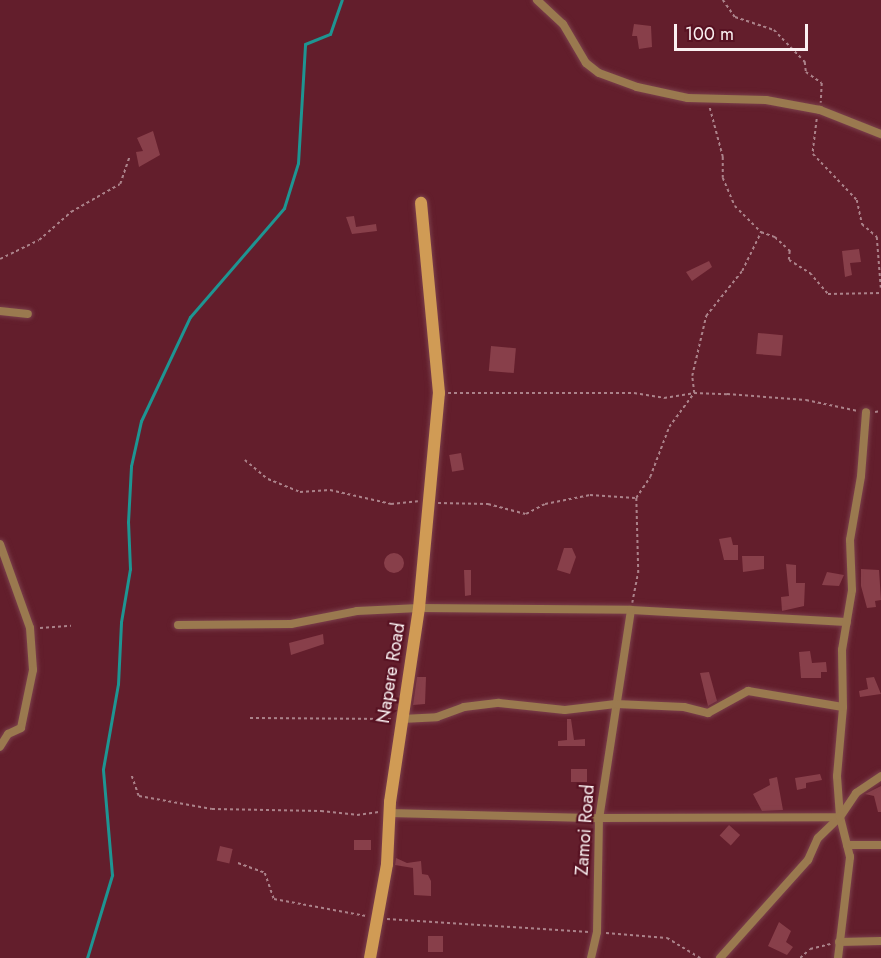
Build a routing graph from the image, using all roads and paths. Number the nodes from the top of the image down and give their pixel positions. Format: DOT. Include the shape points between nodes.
graph roads {
  1 [pos="537,0"];
  2 [pos="723,0"];
  3 [pos="706,106"];
  4 [pos="819,110"];
  5 [pos="881,134"];
  6 [pos="129,158"];
  7 [pos="421,202"];
  8 [pos="761,231"];
  9 [pos="0,259"];
  10 [pos="881,288"];
  11 [pos="881,293"];
  12 [pos="0,311"];
  13 [pos="27,314"];
  14 [pos="438,393"];
  15 [pos="694,393"];
  16 [pos="881,411"];
  17 [pos="866,412"];
  18 [pos="0,544"];
  19 [pos="419,608"];
  20 [pos="631,610"];
  21 [pos="847,622"];
  22 [pos="71,626"];
  23 [pos="178,626"];
  24 [pos="30,628"];
  25 [pos="616,704"];
  26 [pos="843,707"];
  27 [pos="250,718"];
  28 [pos="402,719"];
  29 [pos="4,734"];
  30 [pos="0,747"];
  31 [pos="132,776"];
  32 [pos="881,776"];
  33 [pos="389,813"];
  34 [pos="840,817"];
  35 [pos="599,818"];
  36 [pos="881,844"];
  37 [pos="847,845"];
  38 [pos="238,863"];
  39 [pos="376,918"];
  40 [pos="597,932"];
  41 [pos="881,941"];
  42 [pos="839,942"];
  43 [pos="370,958"];
  44 [pos="591,958"];
  45 [pos="700,958"];
  46 [pos="720,958"];
  47 [pos="800,958"];
  48 [pos="838,958"];
  1 -- 4 [label="street" via="563,24 586,63 600,73 637,87 688,98 766,100"];
  2 -- 4 [label="path" via="735,17 774,30 805,62 806,72 822,83"];
  3 -- 8 [label="path" via="711,108 723,178 735,206"];
  4 -- 5 [label="street"];
  4 -- 10 [label="path" via="813,154 857,200 862,224 877,237"];
  6 -- 9 [label="path" via="120,184 70,212 39,240"];
  7 -- 14 [label="street, Napere Road"];
  8 -- 11 [label="path" via="783,244 790,251 789,260 810,273 828,294"];
  8 -- 15 [label="path" via="742,271 706,316 692,376"];
  12 -- 13 [label="street"];
  14 -- 15 [label="path" via="634,393 664,398"];
  14 -- 19 [label="street, Napere Road"];
  15 -- 17 [label="path" via="806,400"];
  15 -- 20 [label="path" via="669,427 650,477 636,498 638,573"];
  16 -- 17 [label="path"];
  17 -- 21 [label="street" via="850,540 852,590"];
  18 -- 24 [label="street"];
  19 -- 20 [label="street"];
  19 -- 23 [label="street" via="357,611 291,624"];
  19 -- 28 [label="street, Napere Road"];
  20 -- 21 [label="street"];
  20 -- 25 [label="street, Zamoi Road"];
  21 -- 26 [label="street" via="842,650"];
  22 -- 24 [label="path"];
  24 -- 29 [label="street" via="33,670 21,728"];
  25 -- 26 [label="street" via="684,707 708,713 748,691"];
  25 -- 28 [label="street" via="565,710 499,703 437,717"];
  25 -- 35 [label="street, Zamoi Road"];
  26 -- 34 [label="street" via="837,776"];
  27 -- 28 [label="path"];
  28 -- 33 [label="street, Napere Road"];
  29 -- 30 [label="street"];
  31 -- 33 [label="path" via="140,796 212,809"];
  32 -- 34 [label="street" via="856,793"];
  33 -- 35 [label="street"];
  33 -- 39 [label="street, Napere Road" via="387,864"];
  34 -- 35 [label="street"];
  34 -- 37 [label="street"];
  34 -- 46 [label="street" via="818,838 808,860"];
  35 -- 40 [label="street, Zamoi Road"];
  36 -- 37 [label="street"];
  37 -- 42 [label="street" via="850,857"];
  38 -- 39 [label="path" via="265,873 274,899"];
  39 -- 40 [label="path"];
  39 -- 43 [label="street, Napere Road"];
  40 -- 44 [label="street, Zamoi Road"];
  40 -- 45 [label="path" via="667,938"];
  41 -- 42 [label="street"];
  42 -- 47 [label="path" via="810,949"];
  42 -- 48 [label="street"];
}
